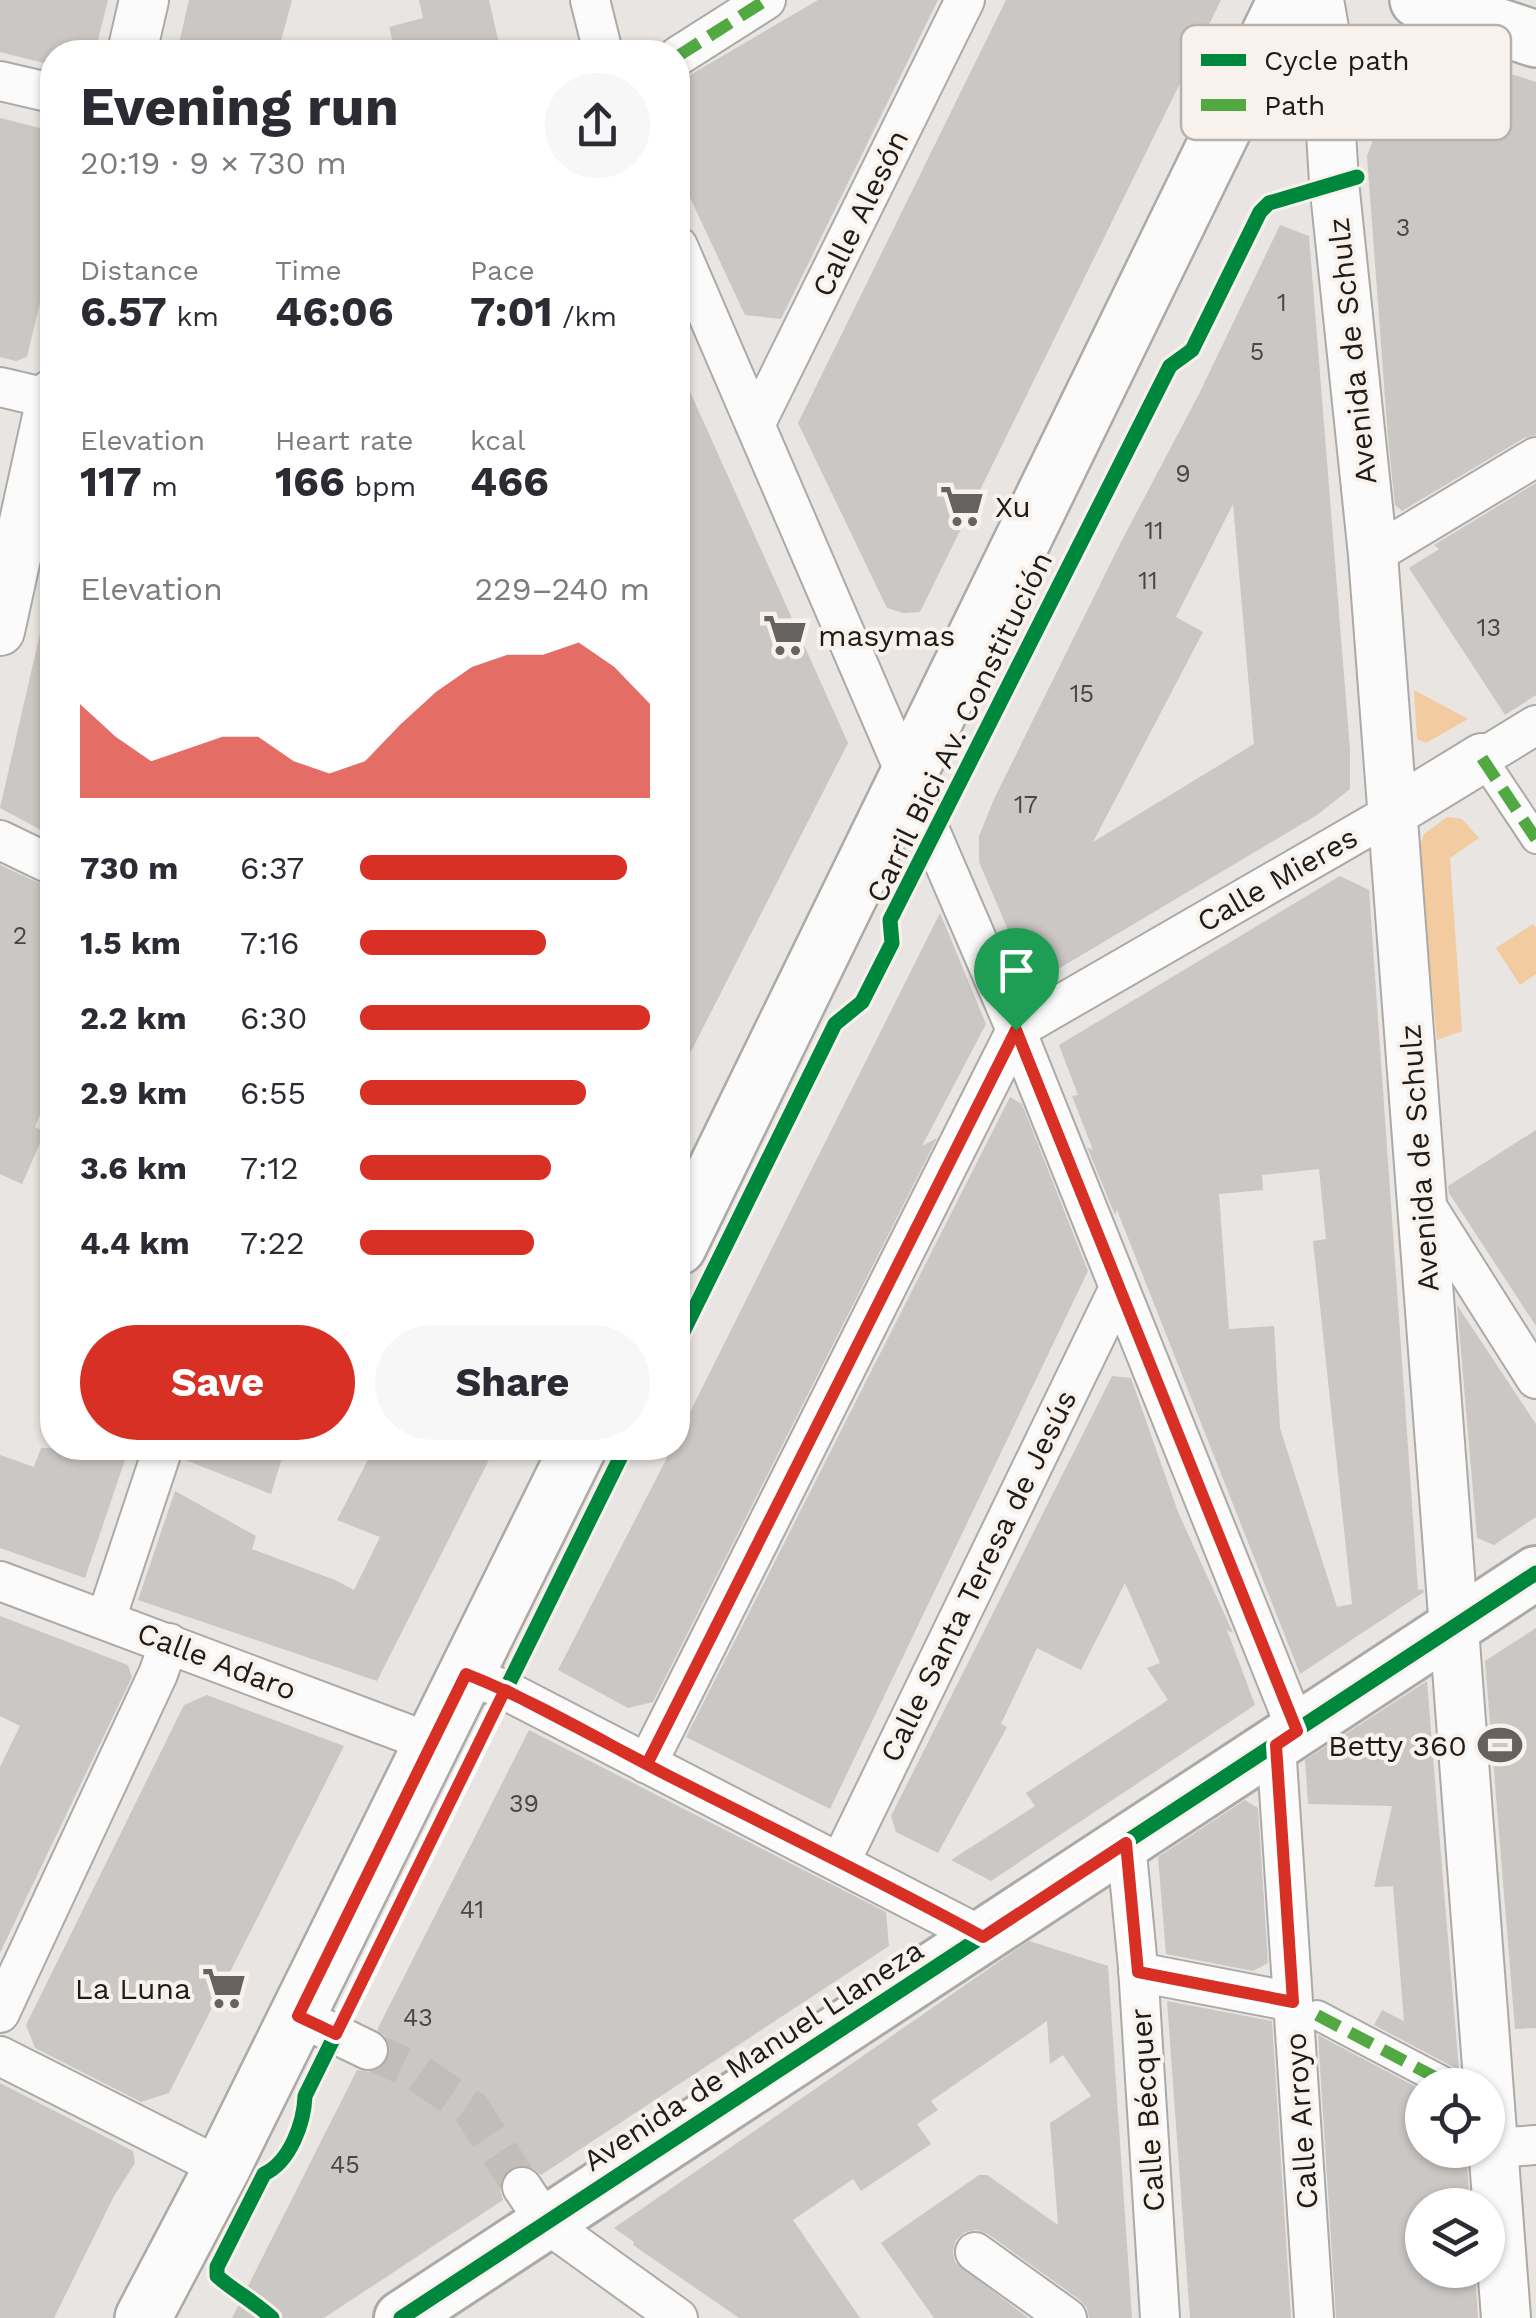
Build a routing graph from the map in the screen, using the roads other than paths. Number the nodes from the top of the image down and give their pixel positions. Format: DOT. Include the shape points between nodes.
graph roads {
  1 [pos="144,0"];
  2 [pos="590,0"];
  3 [pos="766,0"];
  4 [pos="965,0"];
  5 [pos="1418,0"];
  6 [pos="1496,25"];
  7 [pos="1511,30"];
  8 [pos="1536,38"];
  9 [pos="135,40"];
  10 [pos="600,40"];
  11 [pos="690,48"];
  12 [pos="0,81"];
  13 [pos="40,90"];
  14 [pos="1248,140"];
  15 [pos="1330,140"];
  16 [pos="690,274"];
  17 [pos="0,387"];
  18 [pos="40,395"];
  19 [pos="755,425"];
  20 [pos="40,451"];
  21 [pos="1536,457"];
  22 [pos="1372,556"];
  23 [pos="0,630"];
  24 [pos="1536,724"];
  25 [pos="1482,758"];
  26 [pos="908,776"];
  27 [pos="1392,813"];
  28 [pos="1536,839"];
  29 [pos="0,840"];
  30 [pos="40,860"];
  31 [pos="1016,1030"];
  32 [pos="692,1181"];
  33 [pos="1422,1199"];
  34 [pos="1118,1290"];
  35 [pos="1536,1379"];
  36 [pos="160,1460"];
  37 [pos="572,1460"];
  38 [pos="1536,1574"];
  39 [pos="0,1581"];
  40 [pos="106,1619"];
  41 [pos="1452,1629"];
  42 [pos="169,1643"];
  43 [pos="466,1674"];
  44 [pos="1286,1738"];
  45 [pos="434,1744"];
  46 [pos="647,1764"];
  47 [pos="1126,1843"];
  48 [pos="840,1863"];
  49 [pos="983,1937"];
  50 [pos="1138,1972"];
  51 [pos="1305,2009"];
  52 [pos="0,2013"];
  53 [pos="298,2016"];
  54 [pos="368,2050"];
  55 [pos="0,2056"];
  56 [pos="1418,2068"];
  57 [pos="1515,2146"];
  58 [pos="222,2168"];
  59 [pos="534,2205"];
  60 [pos="975,2252"];
  61 [pos="142,2318"];
  62 [pos="401,2318"];
  63 [pos="678,2318"];
  64 [pos="1067,2318"];
  65 [pos="1160,2318"];
  66 [pos="1314,2318"];
  67 [pos="1506,2318"];
  1 -- 9 [label="street"];
  2 -- 10 [label="street"];
  3 -- 11 [label="street"];
  4 -- 19 [label="street, Calle Alesón"];
  5 -- 6 [label="main road"];
  7 -- 8 [label="main road"];
  12 -- 13 [label="street"];
  14 -- 26 [label="main road"];
  15 -- 22 [label="street, Avenida de Schulz"];
  16 -- 19 [label="street, Calle Arroyo"];
  17 -- 18 [label="street"];
  19 -- 26 [label="street, Calle Arroyo"];
  20 -- 23 [label="street"];
  21 -- 22 [label="street"];
  22 -- 27 [label="street, Avenida de Schulz"];
  24 -- 25 [label="street, Calle Mieres"];
  25 -- 27 [label="street, Calle Mieres"];
  25 -- 28 [label="street"];
  26 -- 31 [label="street, Calle Arroyo"];
  26 -- 32 [label="main road"];
  27 -- 31 [label="street, Calle Mieres"];
  27 -- 33 [label="street, Avenida de Schulz"];
  29 -- 30 [label="street"];
  31 -- 34 [label="street, Calle Arroyo"];
  31 -- 46 [label="street"];
  33 -- 35 [label="street"];
  33 -- 41 [label="street, Avenida de Schulz"];
  34 -- 44 [label="street, Calle Arroyo"];
  34 -- 48 [label="street, Calle Santa Teresa de Jesús"];
  36 -- 40 [label="street"];
  37 -- 43 [label="main road"];
  38 -- 41 [label="main road, Avenida de Manuel Llaneza"];
  39 -- 40 [label="street, Calle Adaro"];
  40 -- 42 [label="street, Calle Adaro"];
  41 -- 44 [label="main road, Avenida de Manuel Llaneza"];
  41 -- 57 [label="street, Avenida de Schulz"];
  42 -- 45 [label="street, Calle Adaro"];
  42 -- 52 [label="street"];
  43 -- 45 [label="main road"];
  43 -- 46 [label="street"];
  44 -- 47 [label="main road, Avenida de Manuel Llaneza"];
  44 -- 51 [label="street, Calle Arroyo"];
  45 -- 53 [label="main road"];
  46 -- 48 [label="street"];
  47 -- 49 [label="main road, Avenida de Manuel Llaneza"];
  47 -- 50 [label="street, Calle Bécquer"];
  48 -- 49 [label="street"];
  49 -- 59 [label="main road, Avenida de Manuel Llaneza"];
  50 -- 51 [label="street"];
  50 -- 65 [label="street, Calle Bécquer"];
  51 -- 56 [label="street"];
  51 -- 66 [label="street, Calle Arroyo"];
  53 -- 54 [label="street"];
  53 -- 58 [label="main road"];
  55 -- 58 [label="street"];
  57 -- 67 [label="street, Avenida de Schulz"];
  58 -- 61 [label="main road"];
  59 -- 62 [label="main road, Avenida de Manuel Llaneza"];
  59 -- 63 [label="street"];
  60 -- 64 [label="street"];
}
